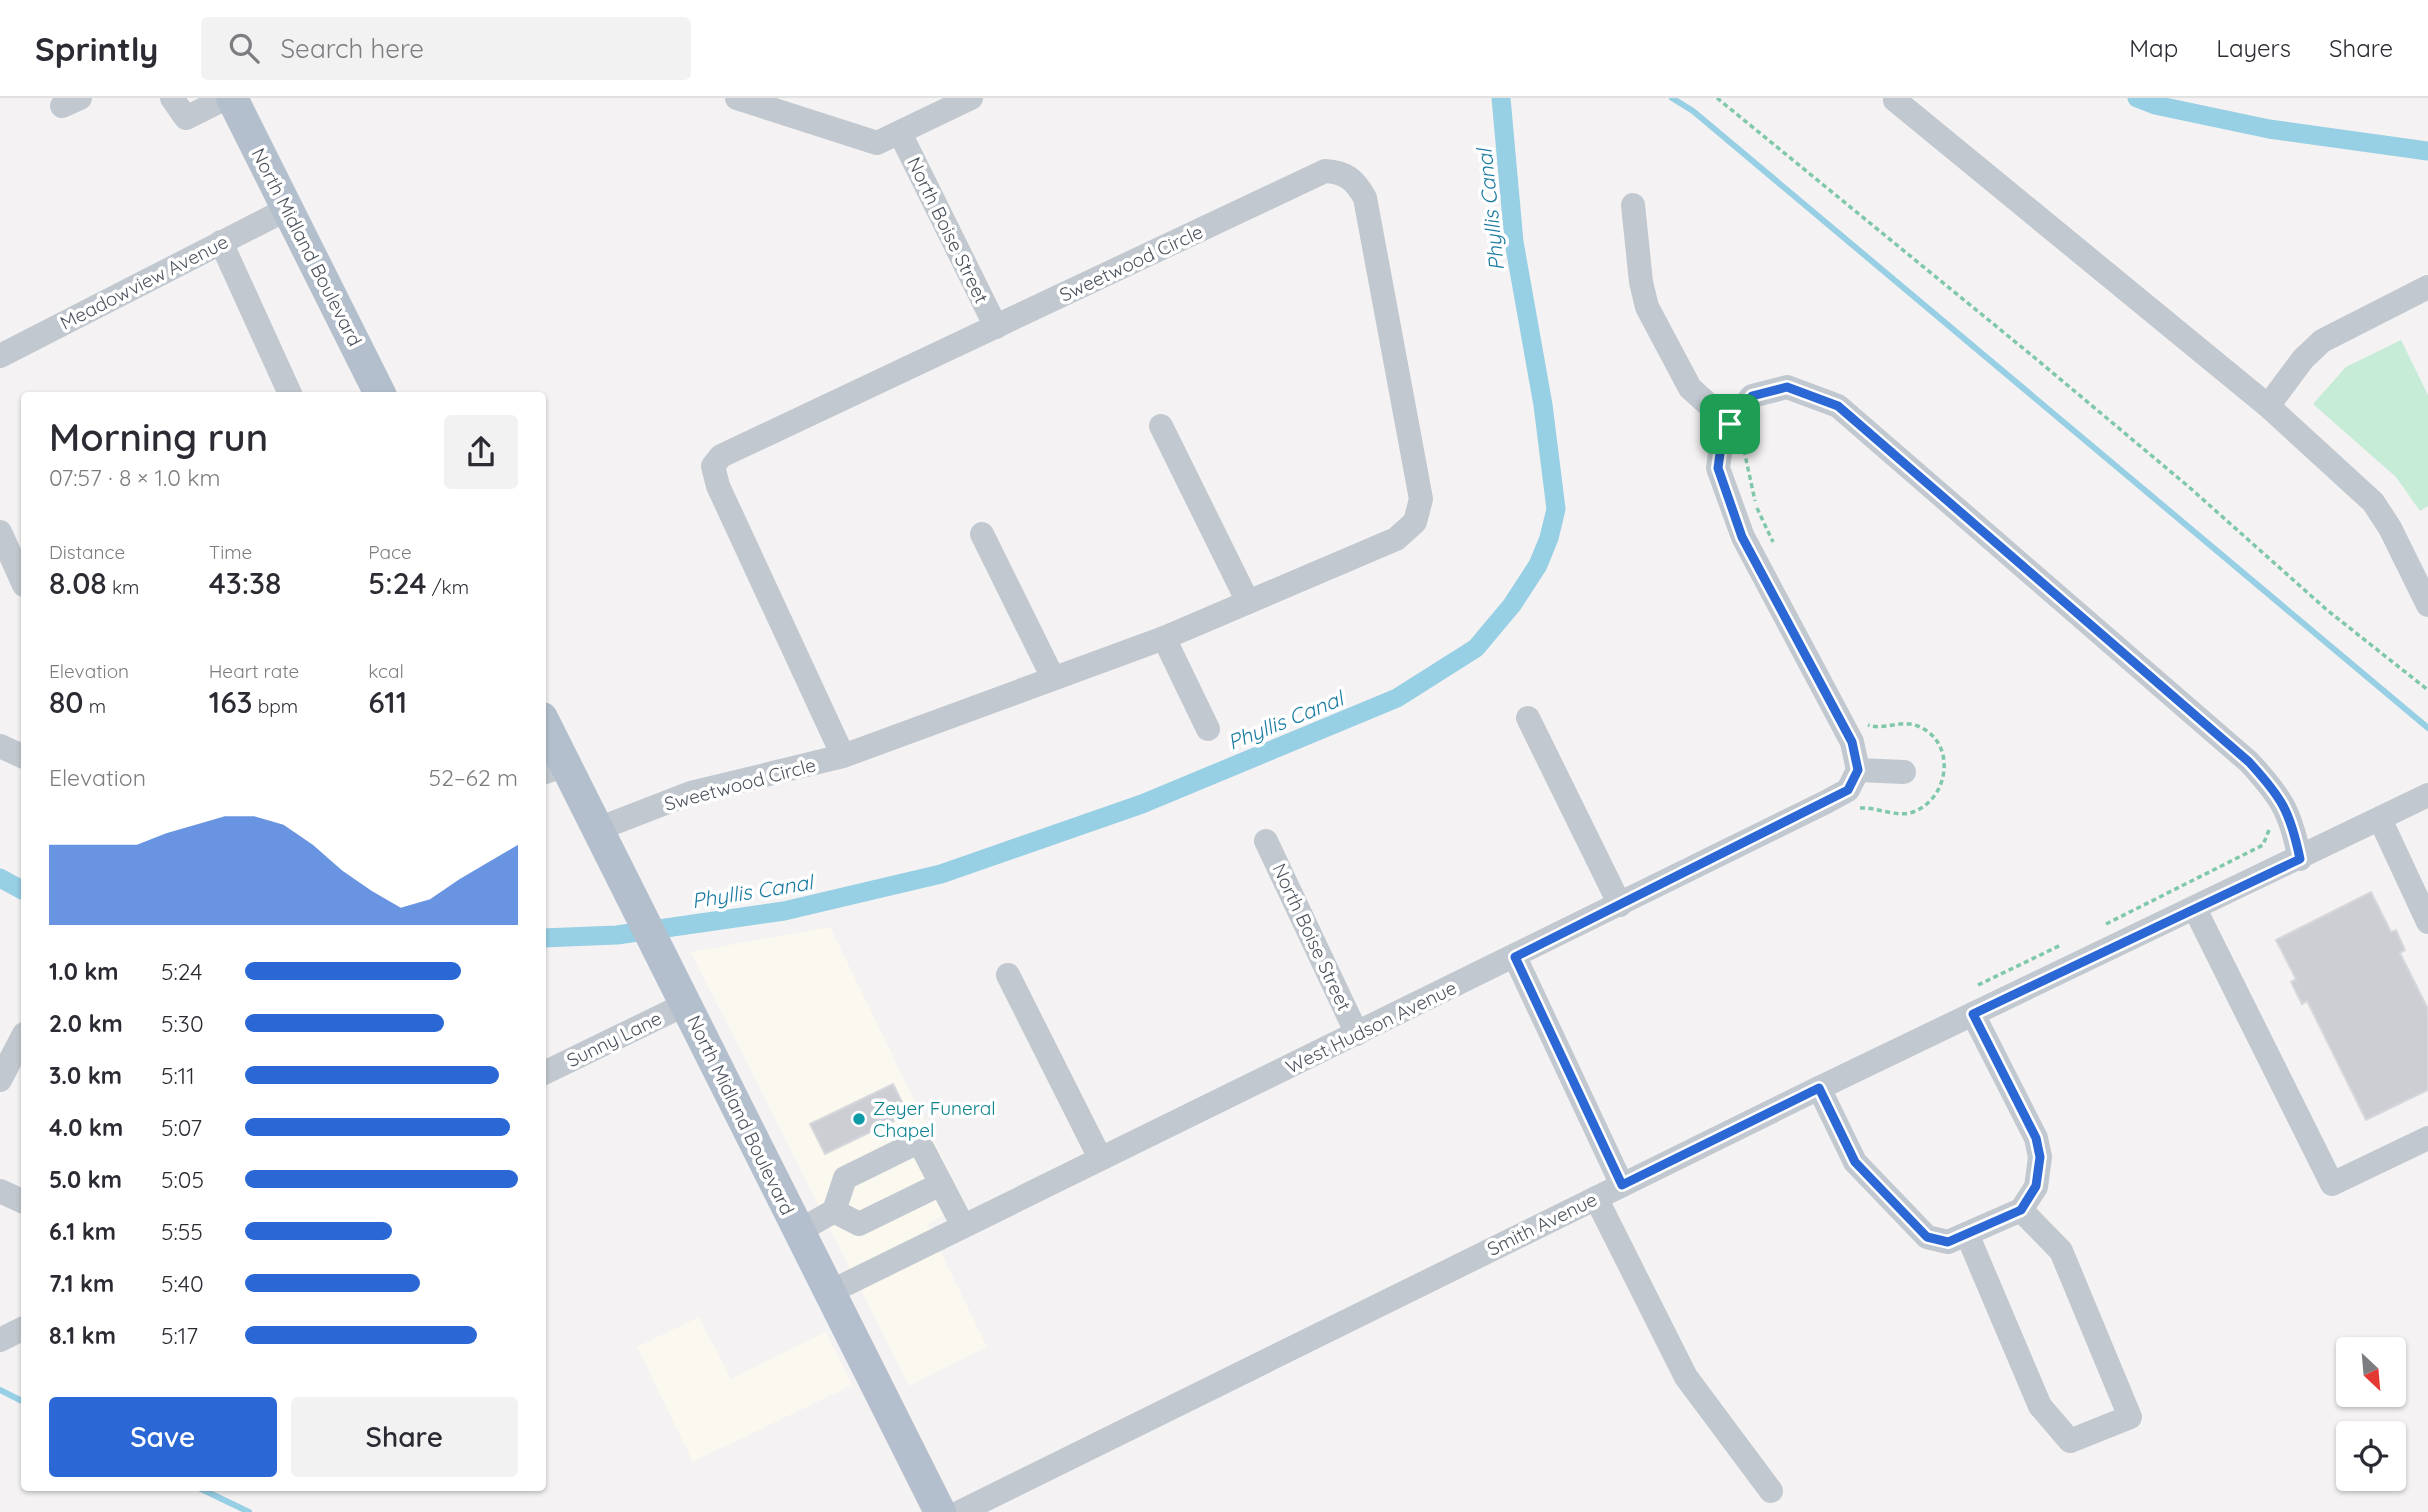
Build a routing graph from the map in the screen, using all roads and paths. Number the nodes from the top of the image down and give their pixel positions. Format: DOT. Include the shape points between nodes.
graph roads {
  1 [pos="172,98"];
  2 [pos="226,98"];
  3 [pos="232,98"];
  4 [pos="737,98"];
  5 [pos="971,98"];
  6 [pos="1717,98"];
  7 [pos="1895,100"];
  8 [pos="900,133"];
  9 [pos="1633,205"];
  10 [pos="288,209"];
  11 [pos="221,242"];
  12 [pos="2428,287"];
  13 [pos="996,327"];
  14 [pos="0,356"];
  15 [pos="289,392"];
  16 [pos="379,392"];
  17 [pos="2268,407"];
  18 [pos="1161,426"];
  19 [pos="1736,432"];
  20 [pos="0,532"];
  21 [pos="982,534"];
  22 [pos="1776,549"];
  23 [pos="21,578"];
  24 [pos="1248,602"];
  25 [pos="2428,605"];
  26 [pos="1164,638"];
  27 [pos="1053,678"];
  28 [pos="2428,690"];
  29 [pos="1528,718"];
  30 [pos="1861,720"];
  31 [pos="1208,729"];
  32 [pos="546,735"];
  33 [pos="0,746"];
  34 [pos="21,756"];
  35 [pos="843,756"];
  36 [pos="554,769"];
  37 [pos="1858,770"];
  38 [pos="1904,772"];
  39 [pos="2428,795"];
  40 [pos="1858,809"];
  41 [pos="2380,819"];
  42 [pos="2271,825"];
  43 [pos="598,828"];
  44 [pos="1266,841"];
  45 [pos="2300,859"];
  46 [pos="1620,905"];
  47 [pos="2195,909"];
  48 [pos="2428,922"];
  49 [pos="2101,926"];
  50 [pos="2064,944"];
  51 [pos="1515,957"];
  52 [pos="1009,975"];
  53 [pos="1978,985"];
  54 [pos="686,1004"];
  55 [pos="1973,1014"];
  56 [pos="1357,1034"];
  57 [pos="21,1040"];
  58 [pos="546,1072"];
  59 [pos="0,1080"];
  60 [pos="1819,1088"];
  61 [pos="2428,1138"];
  62 [pos="1101,1158"];
  63 [pos="941,1184"];
  64 [pos="1622,1185"];
  65 [pos="0,1191"];
  66 [pos="1596,1198"];
  67 [pos="21,1201"];
  68 [pos="2021,1210"];
  69 [pos="834,1211"];
  70 [pos="962,1226"];
  71 [pos="799,1231"];
  72 [pos="1967,1234"];
  73 [pos="830,1292"];
  74 [pos="21,1330"];
  75 [pos="0,1340"];
  76 [pos="1771,1491"];
  77 [pos="943,1512"];
  1 -- 2 [label="street" via="186,118"];
  3 -- 10 [label="main road, North Midland Boulevard"];
  4 -- 8 [label="street" via="877,143"];
  5 -- 8 [label="street"];
  6 -- 28 [label="path" via="2046,367 2327,610"];
  7 -- 17 [label="street"];
  8 -- 13 [label="street, North Boise Street"];
  9 -- 19 [label="street" via="1647,307 1690,388"];
  10 -- 11 [label="street, Meadowview Avenue"];
  10 -- 16 [label="main road, North Midland Boulevard"];
  11 -- 14 [label="street, Meadowview Avenue"];
  11 -- 15 [label="street"];
  12 -- 17 [label="street" via="2322,341 2302,359"];
  13 -- 24 [label="street, Sweetwood Circle" via="1325,171 1342,172 1357,183 1365,198 1422,499 1415,522 1396,539"];
  13 -- 35 [label="street, Sweetwood Circle" via="742,444 713,466 718,486"];
  17 -- 25 [label="street" via="2373,502"];
  18 -- 24 [label="street"];
  19 -- 22 [label="path" via="1755,502"];
  19 -- 37 [label="street" via="1723,432 1718,468 1732,516 1852,742"];
  19 -- 45 [label="street" via="1752,396 1777,388 1787,387 1838,406 2249,762 2278,793 2292,821"];
  20 -- 23 [label="street"];
  21 -- 27 [label="street"];
  24 -- 26 [label="street, Sweetwood Circle"];
  26 -- 27 [label="street, Sweetwood Circle"];
  26 -- 31 [label="street"];
  27 -- 35 [label="street, Sweetwood Circle"];
  29 -- 46 [label="street"];
  30 -- 40 [label="path" via="1870,727 1903,721 1923,728 1946,762 1944,782 1933,798 1914,812"];
  32 -- 36 [label="main road, North Midland Boulevard"];
  33 -- 34 [label="street"];
  35 -- 43 [label="street, Sweetwood Circle" via="691,793"];
  36 -- 43 [label="main road, North Midland Boulevard"];
  37 -- 38 [label="street"];
  37 -- 46 [label="street, West Hudson Avenue" via="1848,790"];
  39 -- 41 [label="street, Smith Avenue"];
  41 -- 45 [label="street, Smith Avenue"];
  41 -- 48 [label="street"];
  42 -- 49 [label="path" via="2263,845"];
  43 -- 54 [label="main road, North Midland Boulevard"];
  44 -- 56 [label="street, North Boise Street"];
  45 -- 47 [label="street, Smith Avenue"];
  46 -- 51 [label="street, West Hudson Avenue"];
  47 -- 55 [label="street, Smith Avenue"];
  47 -- 61 [label="street" via="2332,1184"];
  50 -- 53 [label="path"];
  51 -- 56 [label="street, West Hudson Avenue"];
  51 -- 64 [label="street"];
  52 -- 62 [label="street"];
  54 -- 58 [label="street, Sunny Lane"];
  54 -- 71 [label="main road, North Midland Boulevard"];
  55 -- 60 [label="street, Smith Avenue"];
  55 -- 68 [label="street" via="2036,1138 2040,1157 2036,1186"];
  56 -- 62 [label="street, West Hudson Avenue"];
  57 -- 59 [label="street"];
  60 -- 64 [label="street, Smith Avenue"];
  60 -- 72 [label="street" via="1855,1162 1927,1237 1948,1242"];
  62 -- 70 [label="street, West Hudson Avenue"];
  63 -- 69 [label="street" via="859,1224"];
  63 -- 69 [label="street" via="923,1149 914,1144 845,1178"];
  63 -- 70 [label="street"];
  64 -- 66 [label="street, Smith Avenue"];
  65 -- 67 [label="street"];
  66 -- 76 [label="street" via="1686,1377"];
  66 -- 77 [label="street, Smith Avenue"];
  68 -- 72 [label="street"];
  68 -- 72 [label="street" via="2061,1251 2130,1417 2070,1441 2040,1406"];
  69 -- 71 [label="street"];
  70 -- 73 [label="street, West Hudson Avenue"];
  71 -- 73 [label="main road, North Midland Boulevard"];
  73 -- 77 [label="main road, North Midland Boulevard"];
  74 -- 75 [label="street"];
}
